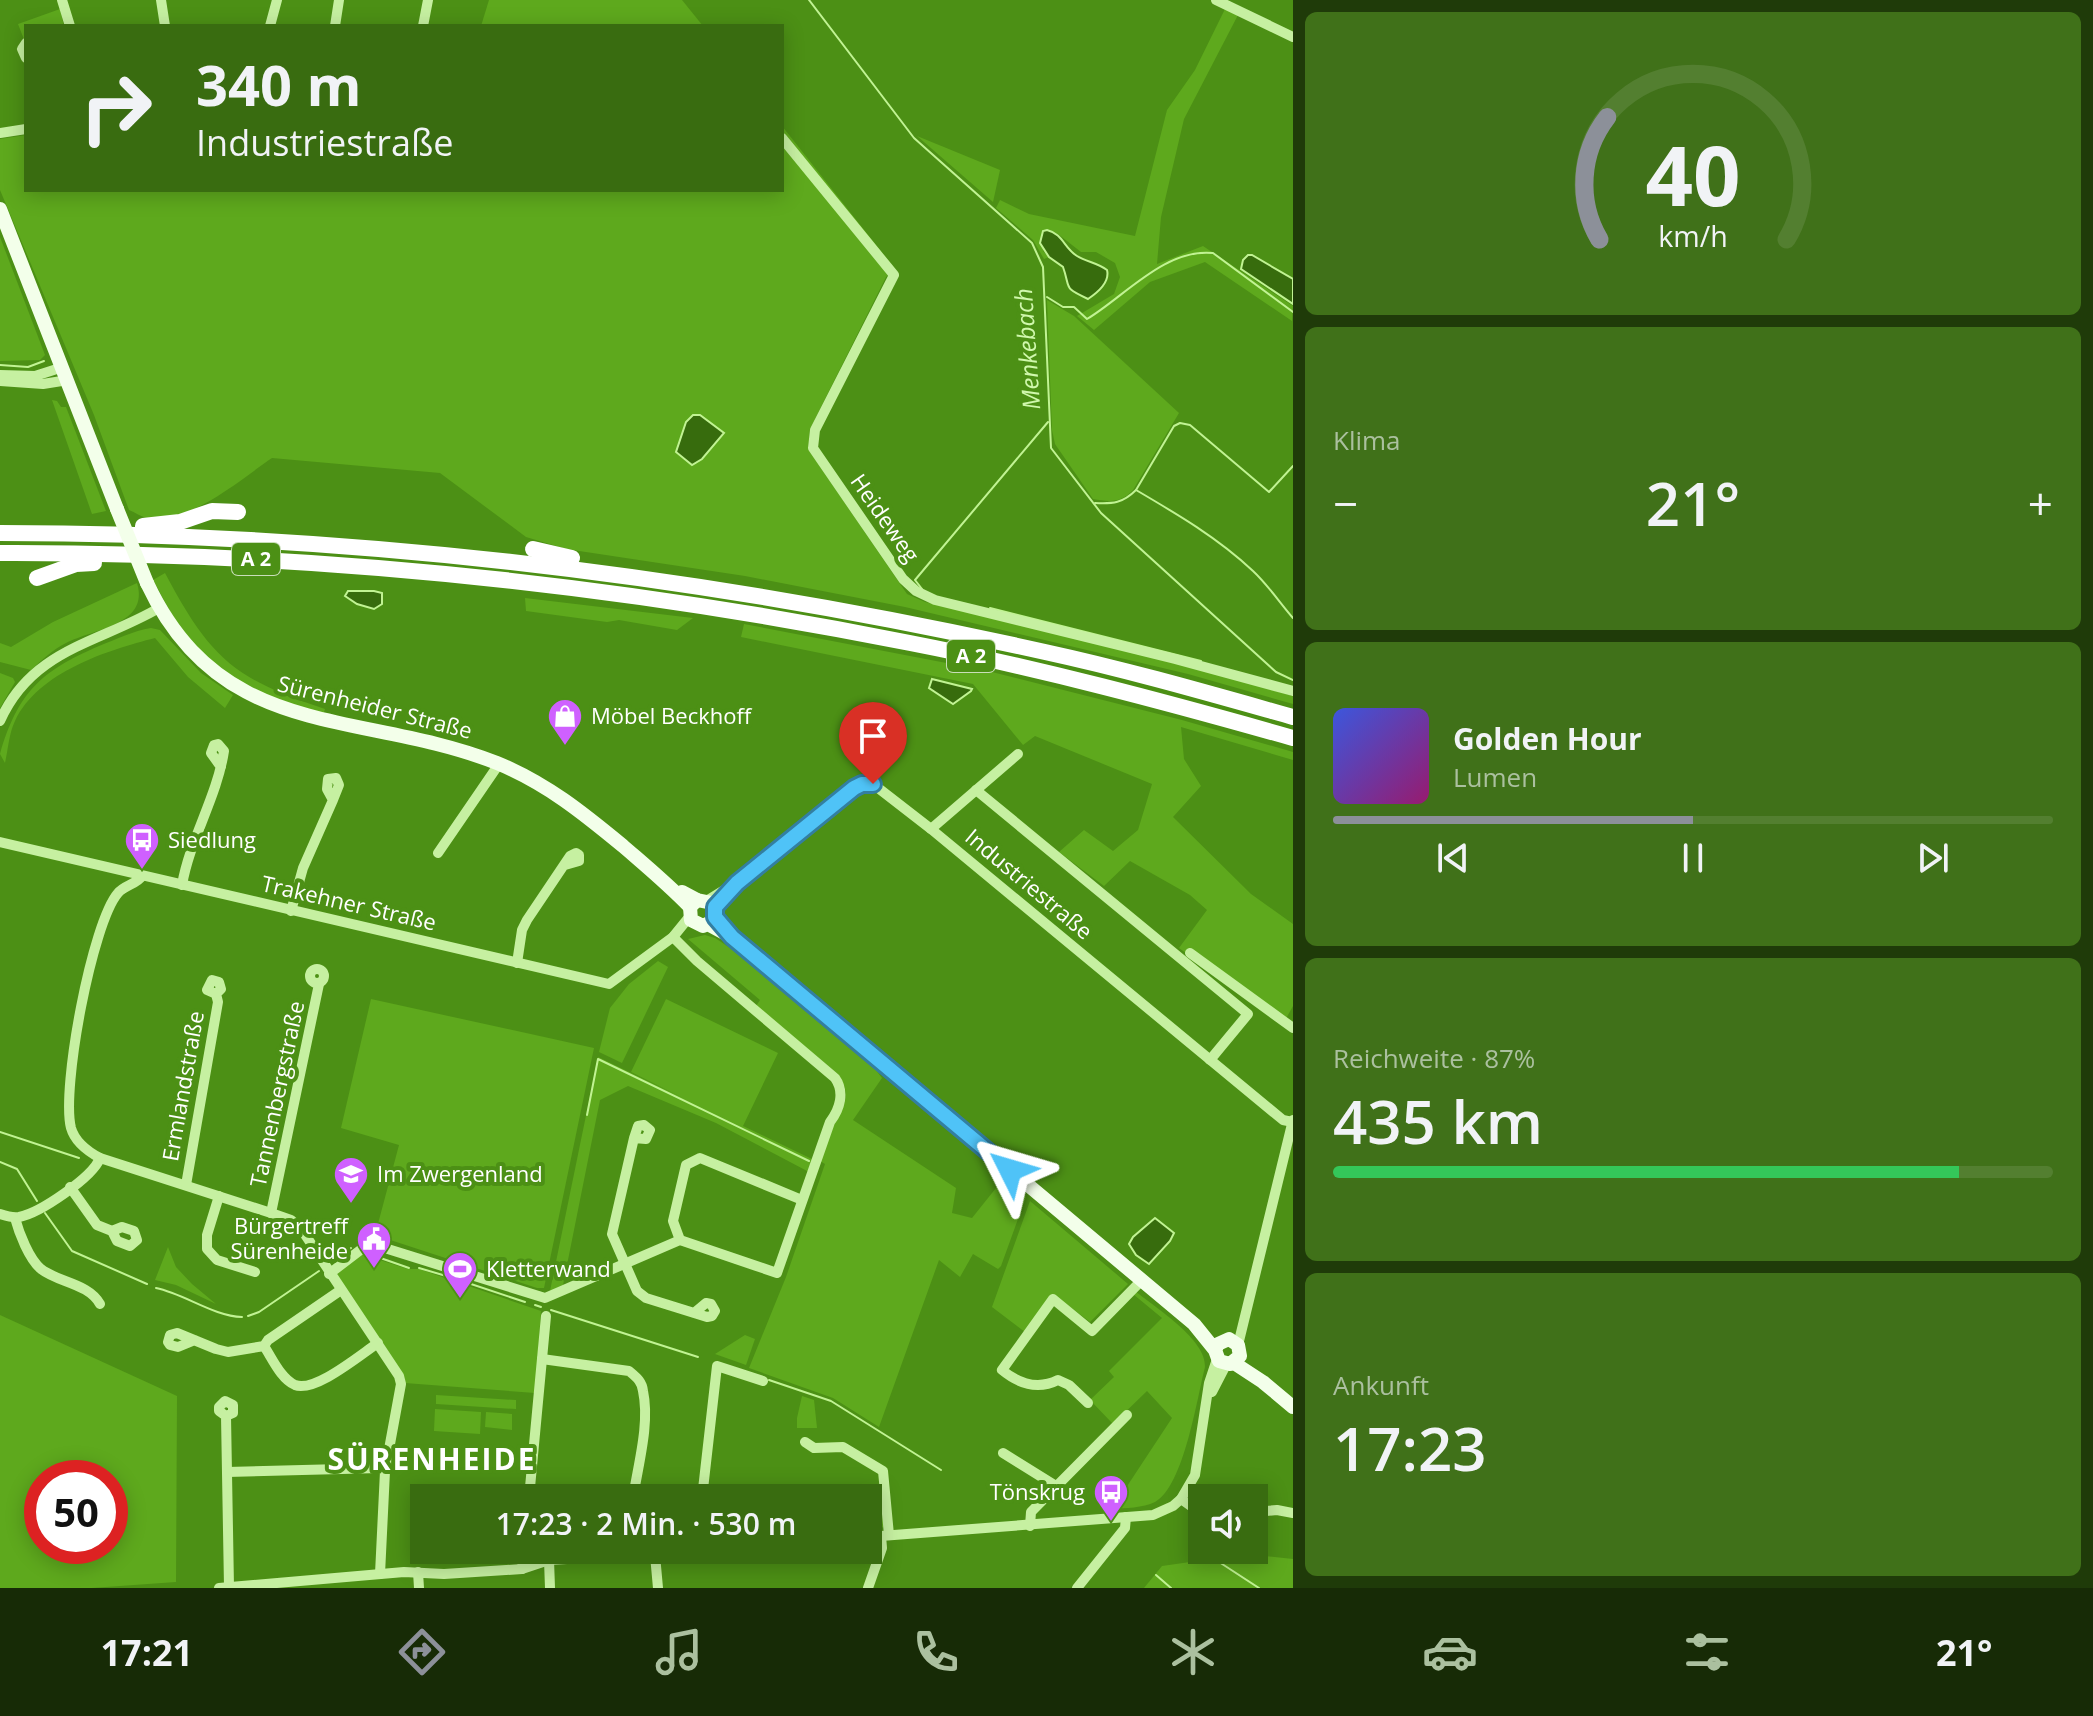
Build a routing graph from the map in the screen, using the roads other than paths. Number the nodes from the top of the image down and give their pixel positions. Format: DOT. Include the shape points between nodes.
graph roads {
  1 [pos="62,0"];
  2 [pos="161,0"];
  3 [pos="277,0"];
  4 [pos="339,0"];
  5 [pos="428,0"];
  6 [pos="1216,0"];
  7 [pos="69,24"];
  8 [pos="165,24"];
  9 [pos="271,24"];
  10 [pos="335,24"];
  11 [pos="423,24"];
  12 [pos="1293,37"];
  13 [pos="24,129"];
  14 [pos="0,133"];
  15 [pos="784,140"];
  16 [pos="0,209"];
  17 [pos="65,374"];
  18 [pos="0,378"];
  19 [pos="238,512"];
  20 [pos="0,533"];
  21 [pos="102,534"];
  22 [pos="533,549"];
  23 [pos="0,553"];
  24 [pos="169,555"];
  25 [pos="609,573"];
  26 [pos="37,578"];
  27 [pos="159,608"];
  28 [pos="1293,691"];
  29 [pos="1293,717"];
  30 [pos="0,721"];
  31 [pos="1293,738"];
  32 [pos="1018,754"];
  33 [pos="499,764"];
  34 [pos="221,767"];
  35 [pos="976,790"];
  36 [pos="333,800"];
  37 [pos="931,829"];
  38 [pos="0,842"];
  39 [pos="438,853"];
  40 [pos="565,865"];
  41 [pos="117,870"];
  42 [pos="142,876"];
  43 [pos="182,885"];
  44 [pos="118,892"];
  45 [pos="291,911"];
  46 [pos="703,912"];
  47 [pos="674,937"];
  48 [pos="1190,953"];
  49 [pos="517,963"];
  50 [pos="319,984"];
  51 [pos="216,994"];
  52 [pos="1293,1028"];
  53 [pos="1210,1060"];
  54 [pos="1293,1121"];
  55 [pos="634,1138"];
  56 [pos="100,1158"];
  57 [pos="186,1185"];
  58 [pos="70,1187"];
  59 [pos="219,1196"];
  60 [pos="802,1200"];
  61 [pos="271,1213"];
  62 [pos="0,1214"];
  63 [pos="15,1218"];
  64 [pos="112,1231"];
  65 [pos="680,1240"];
  66 [pos="626,1263"];
  67 [pos="255,1272"];
  68 [pos="329,1274"];
  69 [pos="1142,1280"];
  70 [pos="341,1290"];
  71 [pos="100,1304"];
  72 [pos="694,1313"];
  73 [pos="546,1316"];
  74 [pos="195,1340"];
  75 [pos="378,1343"];
  76 [pos="264,1346"];
  77 [pos="1228,1352"];
  78 [pos="542,1359"];
  79 [pos="763,1381"];
  80 [pos="1088,1403"];
  81 [pos="1293,1407"];
  82 [pos="1127,1415"];
  83 [pos="226,1416"];
  84 [pos="805,1442"];
  85 [pos="1003,1453"];
  86 [pos="385,1471"];
  87 [pos="227,1472"];
  88 [pos="530,1484"];
  89 [pos="635,1484"];
  90 [pos="704,1484"];
  91 [pos="1056,1486"];
  92 [pos="1181,1499"];
  93 [pos="1188,1504"];
  94 [pos="1268,1511"];
  95 [pos="1293,1513"];
  96 [pos="1126,1517"];
  97 [pos="1030,1526"];
  98 [pos="882,1536"];
  99 [pos="885,1536"];
  100 [pos="523,1564"];
  101 [pos="537,1564"];
  102 [pos="549,1564"];
  103 [pos="656,1564"];
  104 [pos="522,1569"];
  105 [pos="418,1572"];
  106 [pos="380,1574"];
  107 [pos="229,1587"];
  108 [pos="219,1588"];
  109 [pos="419,1588"];
  110 [pos="550,1588"];
  111 [pos="658,1588"];
  112 [pos="868,1588"];
  113 [pos="1077,1588"];
  1 -- 7 [label="street"];
  2 -- 8 [label="street"];
  3 -- 9 [label="street"];
  4 -- 10 [label="street"];
  5 -- 11 [label="street"];
  6 -- 12 [label="street"];
  13 -- 14 [label="street"];
  15 -- 28 [label="street, Heideweg" via="894,275 815,430 813,448 903,579 935,600"];
  16 -- 17 [label="main road, Sürenheider Straße"];
  17 -- 18 [label="street" via="43,384"];
  17 -- 27 [label="main road, Sürenheider Straße, bridge"];
  19 -- 21 [label="highway" via="212,511 160,526 109,525"];
  20 -- 21 [label="highway, A 2"];
  21 -- 25 [label="highway, A 2" via="349,546"];
  22 -- 25 [label="highway" via="599,563"];
  23 -- 24 [label="highway, A 2"];
  24 -- 26 [label="highway" via="156,563 76,564"];
  24 -- 31 [label="highway, A 2" via="343,565 645,597 992,660"];
  25 -- 29 [label="highway, A 2" via="916,624 1088,662"];
  27 -- 30 [label="street" via="59,654 26,680"];
  27 -- 33 [label="main road, Sürenheider Straße" via="207,666 271,705"];
  32 -- 35 [label="street"];
  33 -- 39 [label="street"];
  33 -- 46 [label="main road, Sürenheider Straße" via="558,794"];
  34 -- 43 [label="street"];
  35 -- 37 [label="street"];
  35 -- 53 [label="street" via="1248,1014"];
  36 -- 45 [label="street"];
  37 -- 46 [label="street, Industriestraße" via="880,788 862,784"];
  37 -- 53 [label="street, Industriestraße"];
  38 -- 41 [label="street, Trakehner Straße"];
  40 -- 49 [label="street" via="522,930"];
  41 -- 42 [label="street, Trakehner Straße"];
  41 -- 44 [label="street"];
  42 -- 43 [label="street, Trakehner Straße"];
  42 -- 44 [label="street"];
  43 -- 45 [label="street, Trakehner Straße"];
  44 -- 56 [label="street" via="102,928 81,1006 69,1116 79,1143"];
  45 -- 49 [label="street, Trakehner Straße"];
  46 -- 47 [label="street, Trakehner Straße"];
  46 -- 69 [label="main road, Sürenheider Straße"];
  47 -- 49 [label="street, Trakehner Straße" via="609,984"];
  47 -- 60 [label="street" via="841,1087 839,1108"];
  48 -- 52 [label="street"];
  50 -- 61 [label="street, Tannenbergstraße"];
  51 -- 57 [label="street, Ermlandstraße"];
  53 -- 54 [label="street, Industriestraße" via="1283,1120"];
  54 -- 77 [label="street" via="1247,1310"];
  55 -- 66 [label="street" via="612,1234"];
  56 -- 57 [label="street"];
  56 -- 58 [label="street" via="92,1173"];
  57 -- 59 [label="street"];
  58 -- 63 [label="street"];
  58 -- 64 [label="street" via="97,1225"];
  59 -- 61 [label="street"];
  59 -- 67 [label="street" via="207,1249 217,1260"];
  60 -- 65 [label="street" via="777,1273"];
  60 -- 65 [label="street" via="710,1161 693,1160 686,1165 673,1221"];
  61 -- 68 [label="street" via="298,1226"];
  62 -- 63 [label="street"];
  63 -- 71 [label="street" via="35,1263 94,1294"];
  65 -- 66 [label="street"];
  66 -- 68 [label="street" via="545,1298 375,1245"];
  66 -- 72 [label="street" via="637,1291 646,1298"];
  68 -- 70 [label="street"];
  69 -- 77 [label="main road, Sürenheider Straße"];
  69 -- 80 [label="street" via="1092,1331 1053,1299 1002,1370 1031,1385 1043,1387 1058,1380"];
  70 -- 75 [label="street"];
  70 -- 76 [label="street"];
  73 -- 78 [label="street"];
  74 -- 76 [label="street" via="228,1352"];
  75 -- 76 [label="street" via="324,1379 303,1386 285,1378"];
  75 -- 86 [label="street" via="401,1384"];
  77 -- 81 [label="main road, Sürenheider Straße"];
  77 -- 92 [label="street" via="1209,1383 1195,1475"];
  78 -- 88 [label="street"];
  78 -- 89 [label="street" via="629,1371 639,1379 644,1422"];
  79 -- 90 [label="street" via="717,1366"];
  82 -- 91 [label="street"];
  83 -- 87 [label="street"];
  84 -- 99 [label="street" via="814,1448 843,1447 883,1471"];
  85 -- 91 [label="street"];
  86 -- 87 [label="street"];
  86 -- 106 [label="street"];
  87 -- 107 [label="street"];
  91 -- 97 [label="street" via="1031,1512"];
  92 -- 93 [label="street"];
  92 -- 96 [label="street" via="1153,1515"];
  94 -- 95 [label="street"];
  96 -- 97 [label="street"];
  96 -- 113 [label="street" via="1125,1528"];
  97 -- 99 [label="street"];
  98 -- 99 [label="street"];
  99 -- 112 [label="street"];
  100 -- 104 [label="street"];
  101 -- 104 [label="street"];
  102 -- 110 [label="street"];
  103 -- 111 [label="street"];
  104 -- 105 [label="street"];
  105 -- 106 [label="street"];
  105 -- 109 [label="street"];
  106 -- 107 [label="street"];
  107 -- 108 [label="street"];
}
